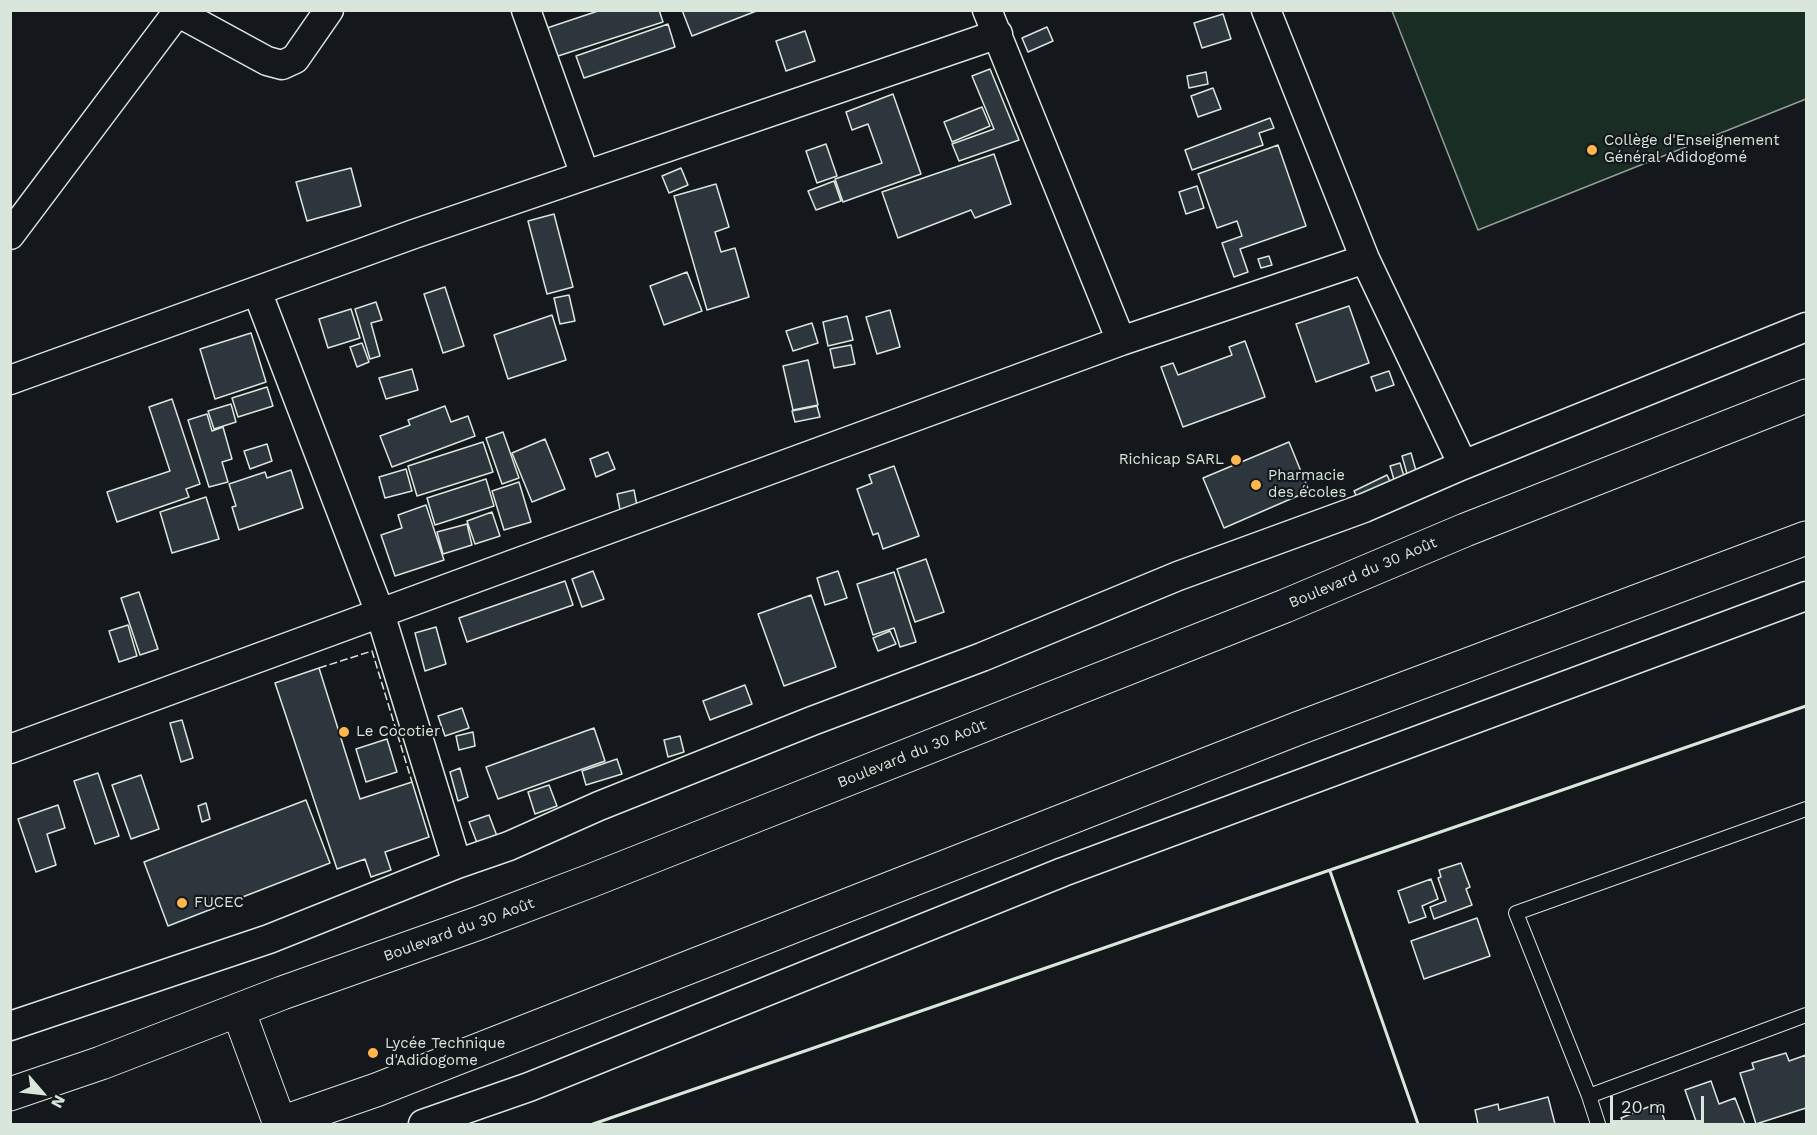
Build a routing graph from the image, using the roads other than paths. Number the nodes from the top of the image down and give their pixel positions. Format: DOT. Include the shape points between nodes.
graph roads {
  1 [pos="329,10"];
  2 [pos="526,10"];
  3 [pos="1266,10"];
  4 [pos="178,11"];
  5 [pos="992,22"];
  6 [pos="585,175"];
  7 [pos="10,234"];
  8 [pos="1365,259"];
  9 [pos="257,291"];
  10 [pos="1806,327"];
  11 [pos="1121,341"];
  12 [pos="10,380"];
  13 [pos="1806,396"];
  14 [pos="1463,465"];
  15 [pos="1806,538"];
  16 [pos="1806,596"];
  17 [pos="380,613"];
  18 [pos="10,749"];
  19 [pos="1806,809"];
  20 [pos="457,864"];
  21 [pos="238,1010"];
  22 [pos="1806,1015"];
  23 [pos="10,1026"];
  24 [pos="10,1094"];
  25 [pos="1589,1096"];
  26 [pos="279,1124"];
  27 [pos="423,1125"];
  28 [pos="1598,1125"];
  1 -- 4 [label="street" via="295,59 282,65 267,62"];
  2 -- 6 [label="street"];
  3 -- 8 [label="street"];
  4 -- 7 [label="street"];
  5 -- 6 [label="street"];
  5 -- 11 [label="street"];
  6 -- 9 [label="street"];
  8 -- 11 [label="street"];
  8 -- 14 [label="street"];
  9 -- 12 [label="street"];
  9 -- 17 [label="street"];
  10 -- 14 [label="street"];
  11 -- 17 [label="street"];
  13 -- 21 [label="highway, Boulevard du 30 Août" via="590,881"];
  14 -- 20 [label="street" via="1364,508 1178,576"];
  15 -- 26 [label="highway" via="1299,728 376,1090"];
  16 -- 27 [label="street" via="1063,872 529,1088"];
  17 -- 18 [label="street"];
  17 -- 20 [label="street"];
  19 -- 25 [label="lane" via="1516,913"];
  20 -- 23 [label="street" via="269,939"];
  21 -- 24 [label="highway, Boulevard du 30 Août"];
  21 -- 26 [label="highway"];
  22 -- 25 [label="lane"];
  25 -- 28 [label="lane"];
}
